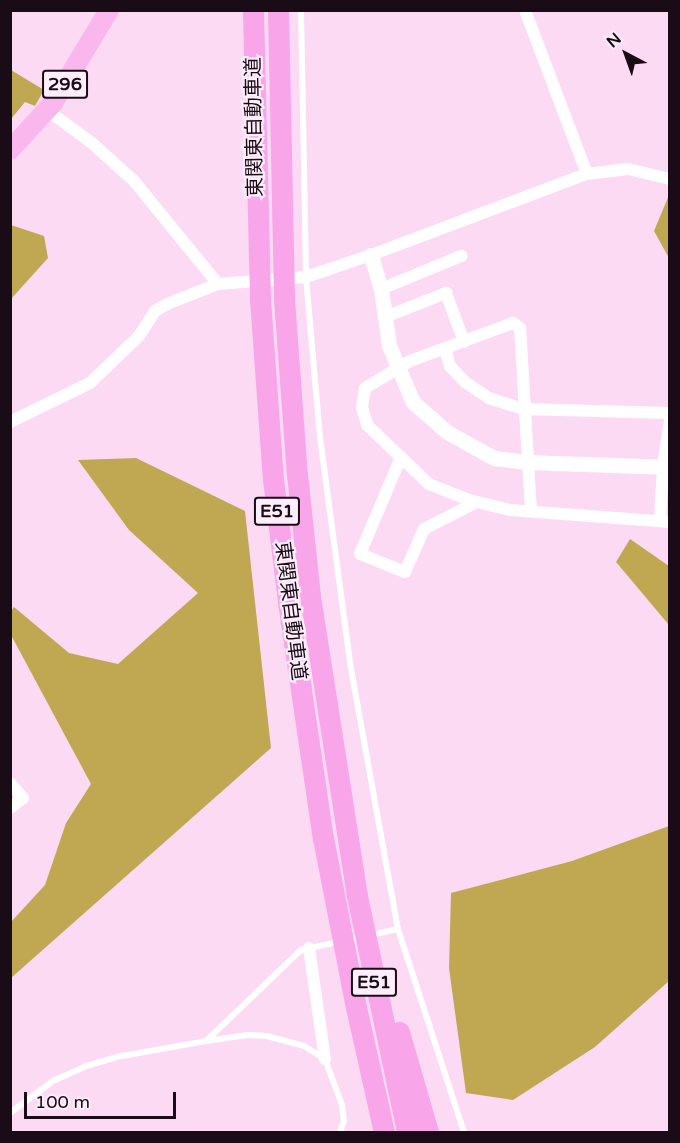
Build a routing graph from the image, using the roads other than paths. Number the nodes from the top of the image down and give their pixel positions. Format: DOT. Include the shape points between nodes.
graph roads {
  1 [pos="109,10"];
  2 [pos="253,10"];
  3 [pos="278,10"];
  4 [pos="301,10"];
  5 [pos="525,10"];
  6 [pos="47,110"];
  7 [pos="10,150"];
  8 [pos="587,174"];
  9 [pos="669,179"];
  10 [pos="371,255"];
  11 [pos="461,256"];
  12 [pos="301,278"];
  13 [pos="218,284"];
  14 [pos="381,289"];
  15 [pos="385,317"];
  16 [pos="464,342"];
  17 [pos="445,349"];
  18 [pos="398,367"];
  19 [pos="523,409"];
  20 [pos="669,413"];
  21 [pos="669,420"];
  22 [pos="10,422"];
  23 [pos="401,457"];
  24 [pos="527,462"];
  25 [pos="666,467"];
  26 [pos="477,502"];
  27 [pos="531,511"];
  28 [pos="665,522"];
  29 [pos="10,783"];
  30 [pos="10,808"];
  31 [pos="346,831"];
  32 [pos="398,929"];
  33 [pos="311,947"];
  34 [pos="356,1007"];
  35 [pos="206,1041"];
  36 [pos="325,1059"];
  37 [pos="10,1113"];
  38 [pos="340,1132"];
  39 [pos="373,1132"];
  40 [pos="384,1132"];
  41 [pos="407,1132"];
  42 [pos="428,1132"];
  43 [pos="464,1132"];
  1 -- 6 [label="highway, 296"];
  2 -- 34 [label="highway, 東関東自動車道 / E51" via="260,298 273,479 323,838"];
  3 -- 31 [label="highway, 東関東自動車道 / E51" via="284,298 297,474 311,608"];
  4 -- 12 [label="lane"];
  5 -- 8 [label="street"];
  6 -- 7 [label="highway, 296"];
  6 -- 13 [label="street" via="134,181"];
  8 -- 9 [label="street" via="628,169"];
  8 -- 10 [label="street"];
  10 -- 12 [label="street"];
  10 -- 14 [label="street"];
  11 -- 14 [label="street"];
  12 -- 13 [label="street"];
  12 -- 32 [label="lane" via="350,663"];
  13 -- 22 [label="street" via="155,311 139,336 90,383"];
  14 -- 15 [label="street"];
  15 -- 16 [label="street" via="446,293"];
  15 -- 18 [label="street" via="389,345"];
  16 -- 17 [label="street"];
  16 -- 19 [label="street" via="513,322 520,328"];
  17 -- 18 [label="street"];
  17 -- 19 [label="street" via="450,366 465,381 489,398"];
  18 -- 23 [label="street" via="365,388 362,408 367,424"];
  18 -- 24 [label="street" via="413,402 447,432 494,458"];
  19 -- 20 [label="street"];
  19 -- 24 [label="street"];
  21 -- 25 [label="street"];
  23 -- 26 [label="street" via="429,484"];
  23 -- 26 [label="street" via="360,554 405,572 424,529"];
  24 -- 25 [label="street"];
  24 -- 27 [label="street"];
  25 -- 28 [label="street"];
  26 -- 27 [label="street"];
  27 -- 28 [label="street"];
  29 -- 30 [label="street" via="24,798"];
  31 -- 41 [label="highway, 東関東自動車道 / E51"];
  31 -- 42 [label="highway"];
  32 -- 33 [label="lane"];
  32 -- 43 [label="lane"];
  33 -- 35 [label="lane" via="301,950"];
  33 -- 36 [label="street"];
  34 -- 39 [label="highway"];
  34 -- 40 [label="highway, 東関東自動車道 / E51"];
  35 -- 36 [label="lane" via="267,1036 304,1046"];
  35 -- 37 [label="lane" via="87,1066 53,1082"];
  36 -- 38 [label="lane" via="342,1105 344,1121"];
}
